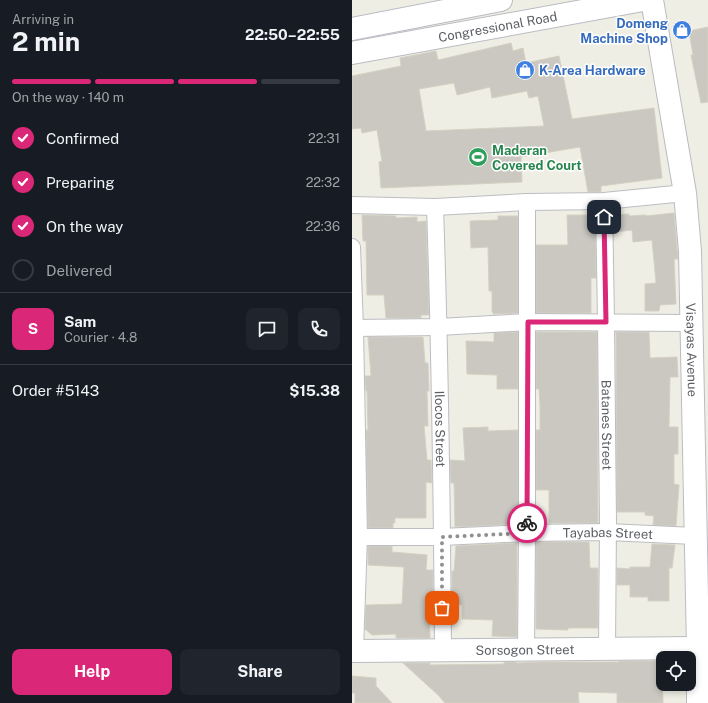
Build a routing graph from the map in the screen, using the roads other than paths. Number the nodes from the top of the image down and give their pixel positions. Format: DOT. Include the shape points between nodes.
graph roads {
  1 [pos="500,0"];
  2 [pos="643,0"];
  3 [pos="652,0"];
  4 [pos="352,29"];
  5 [pos="352,53"];
  6 [pos="685,193"];
  7 [pos="527,202"];
  8 [pos="604,202"];
  9 [pos="352,205"];
  10 [pos="435,206"];
  11 [pos="352,247"];
  12 [pos="699,249"];
  13 [pos="528,322"];
  14 [pos="606,322"];
  15 [pos="692,323"];
  16 [pos="439,327"];
  17 [pos="353,328"];
  18 [pos="607,532"];
  19 [pos="527,533"];
  20 [pos="695,536"];
  21 [pos="355,537"];
  22 [pos="442,537"];
  23 [pos="698,648"];
  24 [pos="607,649"];
  25 [pos="526,650"];
  26 [pos="353,651"];
  27 [pos="443,651"];
  28 [pos="698,703"];
  1 -- 4 [label="street, Congressional Road"];
  2 -- 5 [label="street, Congressional Road"];
  3 -- 6 [label="street, Visayas Avenue"];
  6 -- 8 [label="street"];
  6 -- 12 [label="street, Visayas Avenue"];
  7 -- 8 [label="street"];
  7 -- 10 [label="street"];
  7 -- 13 [label="street"];
  8 -- 14 [label="street, Batanes Street"];
  9 -- 10 [label="street"];
  10 -- 16 [label="street, Ilocos Street"];
  11 -- 17 [label="street"];
  12 -- 15 [label="street, Visayas Avenue"];
  13 -- 14 [label="street"];
  13 -- 16 [label="street"];
  13 -- 19 [label="street"];
  14 -- 15 [label="street"];
  14 -- 18 [label="street, Batanes Street"];
  15 -- 20 [label="street, Visayas Avenue"];
  16 -- 17 [label="street"];
  16 -- 22 [label="street, Ilocos Street"];
  17 -- 21 [label="street"];
  18 -- 19 [label="street, Tayabas Street"];
  18 -- 20 [label="street, Tayabas Street"];
  18 -- 24 [label="street, Batanes Street"];
  19 -- 22 [label="street, Tayabas Street"];
  19 -- 25 [label="street"];
  20 -- 23 [label="street, Visayas Avenue"];
  21 -- 22 [label="street, Tayabas Street"];
  21 -- 26 [label="street"];
  22 -- 27 [label="street, Ilocos Street"];
  23 -- 24 [label="street, Sorsogon Street"];
  23 -- 28 [label="street, Visayas Avenue"];
  24 -- 25 [label="street, Sorsogon Street"];
  25 -- 27 [label="street, Sorsogon Street"];
  26 -- 27 [label="street, Sorsogon Street"];
}
